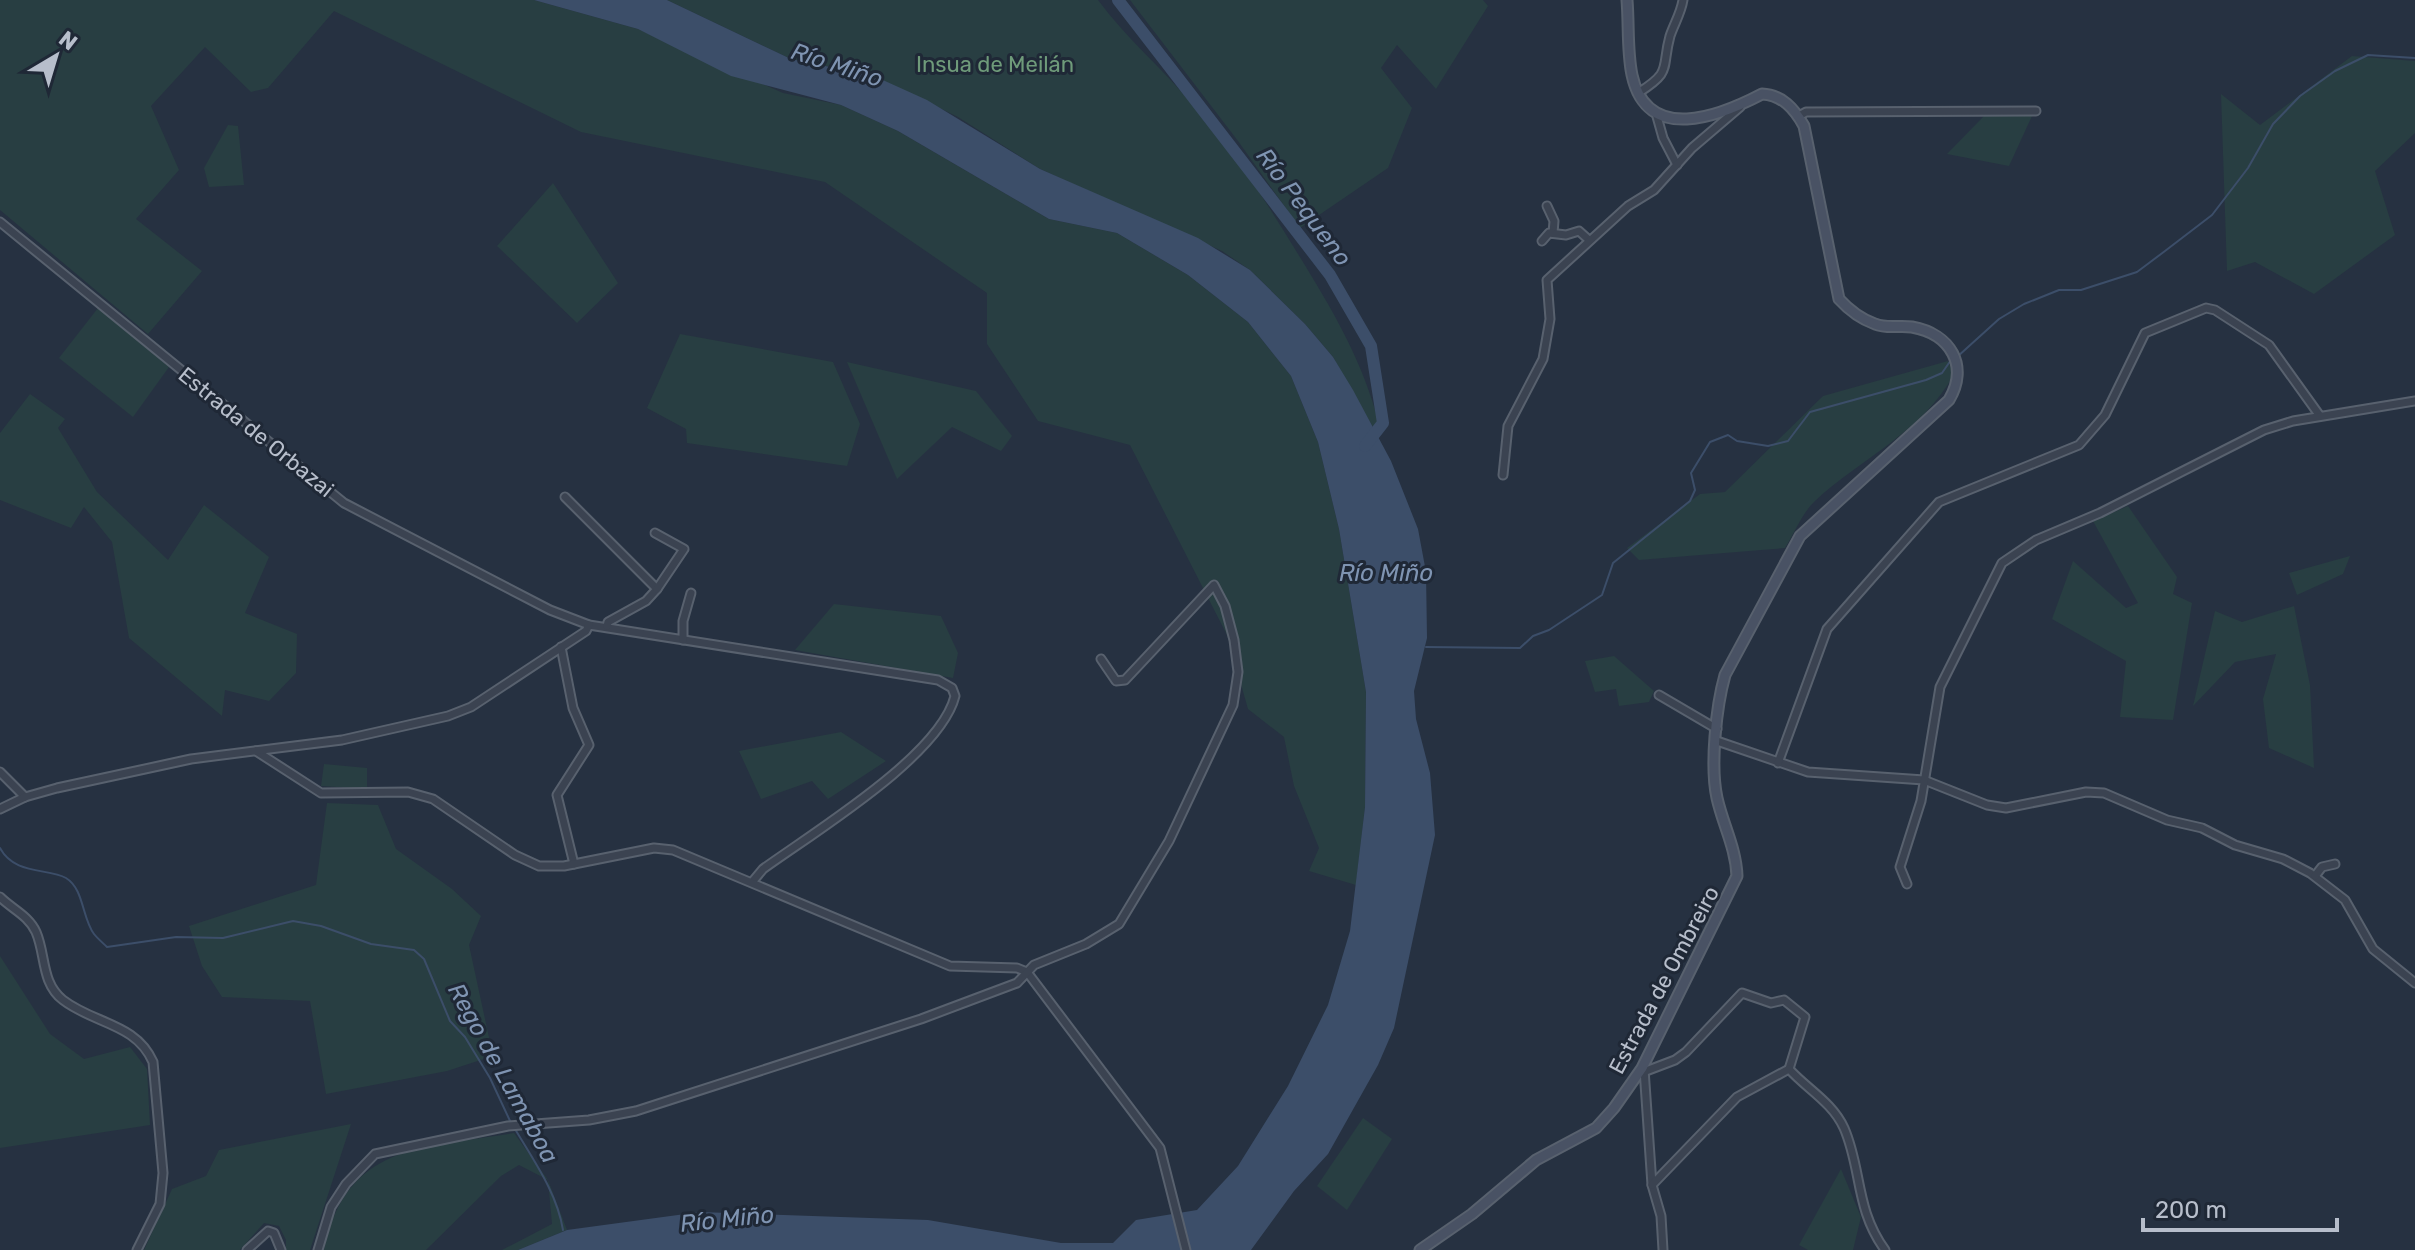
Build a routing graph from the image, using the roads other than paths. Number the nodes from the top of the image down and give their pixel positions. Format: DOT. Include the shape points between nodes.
graph roads {
  1 [pos="1627,0"];
  2 [pos="1683,0"];
  3 [pos="1638,93"];
  4 [pos="1744,103"];
  5 [pos="2036,111"];
  6 [pos="1656,113"];
  7 [pos="1799,116"];
  8 [pos="1677,165"];
  9 [pos="1547,206"];
  10 [pos="0,222"];
  11 [pos="1553,233"];
  12 [pos="1589,240"];
  13 [pos="1542,241"];
  14 [pos="2415,401"];
  15 [pos="2320,416"];
  16 [pos="1503,475"];
  17 [pos="565,497"];
  18 [pos="655,533"];
  19 [pos="657,589"];
  20 [pos="691,593"];
  21 [pos="585,623"];
  22 [pos="607,626"];
  23 [pos="683,640"];
  24 [pos="561,647"];
  25 [pos="1101,659"];
  26 [pos="1659,695"];
  27 [pos="1717,729"];
  28 [pos="1717,741"];
  29 [pos="267,749"];
  30 [pos="256,751"];
  31 [pos="267,761"];
  32 [pos="1778,763"];
  33 [pos="0,772"];
  34 [pos="1924,780"];
  35 [pos="25,797"];
  36 [pos="0,809"];
  37 [pos="574,864"];
  38 [pos="2335,864"];
  39 [pos="2315,876"];
  40 [pos="753,881"];
  41 [pos="1907,884"];
  42 [pos="0,897"];
  43 [pos="1027,972"];
  44 [pos="2415,983"];
  45 [pos="1644,1069"];
  46 [pos="1789,1069"];
  47 [pos="1652,1185"];
  48 [pos="137,1250"];
  49 [pos="247,1250"];
  50 [pos="281,1250"];
  51 [pos="318,1250"];
  52 [pos="1186,1250"];
  53 [pos="1420,1250"];
  54 [pos="1663,1250"];
  55 [pos="1885,1250"];
  1 -- 3 [label="street" via="1631,74"];
  2 -- 3 [label="street" via="1670,37 1668,66"];
  3 -- 6 [label="street"];
  4 -- 6 [label="street" via="1685,121"];
  4 -- 7 [label="street" via="1774,94"];
  4 -- 8 [label="street"];
  5 -- 7 [label="street"];
  6 -- 8 [label="street"];
  7 -- 27 [label="street, Estrada de Ombreiro" via="1839,299 1877,325 1911,327 1937,339 1957,360 1960,373 1949,400 1800,536 1725,675"];
  8 -- 12 [label="street" via="1654,190"];
  9 -- 11 [label="street"];
  10 -- 21 [label="street, Estrada de Orbazai" via="344,503"];
  11 -- 12 [label="street" via="1579,231"];
  11 -- 13 [label="street"];
  12 -- 16 [label="street" via="1547,280 1550,319 1543,359 1508,426"];
  14 -- 15 [label="street"];
  15 -- 32 [label="street" via="2269,345 2215,310 2206,308 2145,333 2105,415 2079,445 1939,502 1827,629"];
  15 -- 34 [label="street" via="2264,430 2036,540 2002,563 1940,687"];
  17 -- 19 [label="street"];
  18 -- 19 [label="street" via="684,549"];
  19 -- 22 [label="street"];
  20 -- 23 [label="street"];
  21 -- 22 [label="street, Estrada de Orbazai"];
  21 -- 24 [label="street"];
  22 -- 23 [label="street, Estrada de Orbazai"];
  23 -- 40 [label="street, Estrada de Orbazai" via="938,680 955,696 946,719 921,749"];
  24 -- 29 [label="street" via="471,707 448,716 342,740"];
  24 -- 37 [label="street" via="573,708 589,745 557,795"];
  25 -- 43 [label="street" via="1116,681 1125,680 1214,585 1234,640 1238,672 1233,705 1169,841 1119,924"];
  26 -- 27 [label="street"];
  27 -- 28 [label="street, Estrada de Ombreiro"];
  28 -- 32 [label="street"];
  28 -- 45 [label="street, Estrada de Ombreiro" via="1717,797 1737,876"];
  29 -- 30 [label="street"];
  29 -- 31 [label="street"];
  30 -- 31 [label="street"];
  30 -- 35 [label="street" via="191,759"];
  31 -- 37 [label="street" via="321,793 408,792 433,799 539,866"];
  32 -- 34 [label="street" via="1808,772"];
  33 -- 35 [label="street"];
  34 -- 39 [label="street" via="2006,808 2104,793 2283,859"];
  34 -- 41 [label="street" via="1900,867"];
  35 -- 36 [label="street"];
  37 -- 40 [label="street" via="654,848 698,858"];
  38 -- 39 [label="street" via="2322,867"];
  39 -- 44 [label="street" via="2345,900 2373,949"];
  40 -- 43 [label="street" via="950,966"];
  42 -- 48 [label="street" via="36,931 53,991 133,1034 153,1062 163,1173 160,1204"];
  43 -- 51 [label="street" via="1017,983 921,1019 636,1111 508,1126 375,1154 331,1207"];
  43 -- 52 [label="street" via="1160,1148"];
  45 -- 46 [label="street" via="1686,1052 1742,993 1771,1003 1784,1000 1805,1017"];
  45 -- 47 [label="street"];
  45 -- 53 [label="street, Estrada de Ombreiro" via="1596,1128 1536,1160"];
  46 -- 47 [label="street" via="1737,1097"];
  46 -- 55 [label="street" via="1842,1124 1864,1211"];
  47 -- 54 [label="street"];
  49 -- 50 [label="street" via="268,1231"];
}
